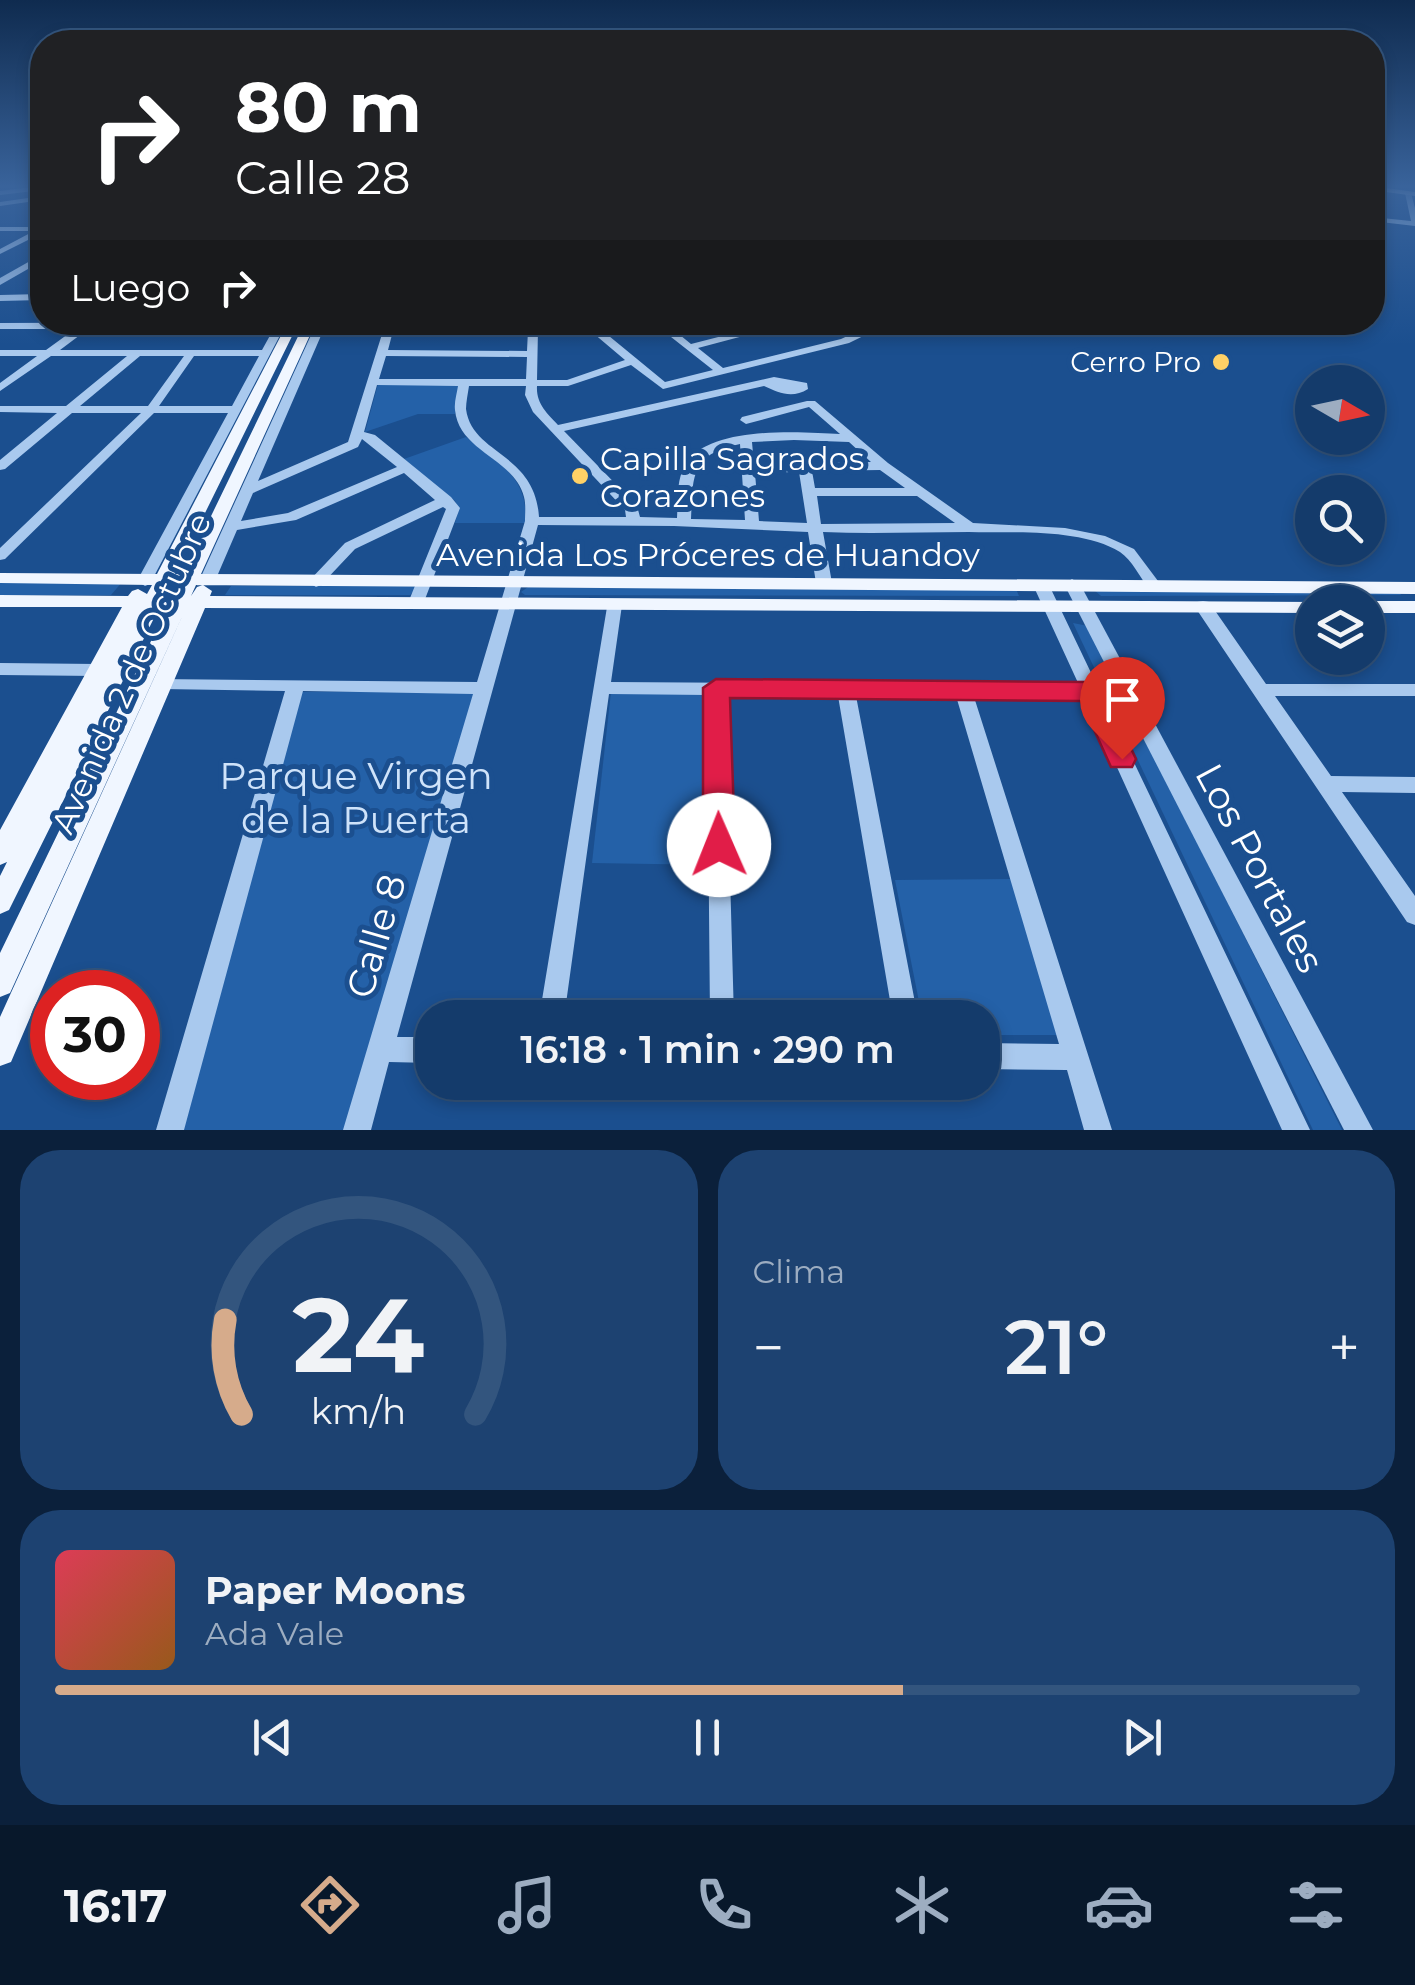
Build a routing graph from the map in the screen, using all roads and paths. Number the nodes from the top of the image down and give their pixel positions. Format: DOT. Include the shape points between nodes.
graph roads {
  1 [pos="25,239"];
  2 [pos="0,241"];
  3 [pos="20,241"];
  4 [pos="0,255"];
  5 [pos="30,257"];
  6 [pos="30,264"];
  7 [pos="4,278"];
  8 [pos="30,298"];
  9 [pos="0,300"];
  10 [pos="30,325"];
  11 [pos="0,326"];
  12 [pos="73,335"];
  13 [pos="278,335"];
  14 [pos="279,335"];
  15 [pos="313,335"];
  16 [pos="313,335"];
  17 [pos="387,335"];
  18 [pos="532,335"];
  19 [pos="600,335"];
  20 [pos="674,335"];
  21 [pos="740,335"];
  22 [pos="857,335"];
  23 [pos="690,347"];
  24 [pos="383,353"];
  25 [pos="0,354"];
  26 [pos="48,354"];
  27 [pos="137,354"];
  28 [pos="191,354"];
  29 [pos="266,354"];
  30 [pos="532,354"];
  31 [pos="631,362"];
  32 [pos="722,372"];
  33 [pos="374,382"];
  34 [pos="765,382"];
  35 [pos="464,384"];
  36 [pos="532,384"];
  37 [pos="0,388"];
  38 [pos="0,409"];
  39 [pos="71,410"];
  40 [pos="151,410"];
  41 [pos="236,410"];
  42 [pos="746,420"];
  43 [pos="558,429"];
  44 [pos="358,434"];
  45 [pos="853,439"];
  46 [pos="746,440"];
  47 [pos="0,466"];
  48 [pos="883,466"];
  49 [pos="407,467"];
  50 [pos="805,467"];
  51 [pos="749,469"];
  52 [pos="247,491"];
  53 [pos="809,492"];
  54 [pos="919,492"];
  55 [pos="446,500"];
  56 [pos="634,520"];
  57 [pos="684,520"];
  58 [pos="532,521"];
  59 [pos="752,522"];
  60 [pos="232,526"];
  61 [pos="815,528"];
  62 [pos="972,529"];
  63 [pos="0,556"];
  64 [pos="0,578"];
  65 [pos="316,582"];
  66 [pos="824,583"];
  67 [pos="424,584"];
  68 [pos="514,584"];
  69 [pos="1072,584"];
  70 [pos="1041,585"];
  71 [pos="1153,585"];
  72 [pos="148,591"];
  73 [pos="193,591"];
  74 [pos="1412,591"];
  75 [pos="0,601"];
  76 [pos="416,603"];
  77 [pos="506,605"];
  78 [pos="614,605"];
  79 [pos="1203,606"];
  80 [pos="1052,607"];
  81 [pos="1084,607"];
  82 [pos="1295,607"];
  83 [pos="1385,607"];
  84 [pos="1415,607"];
  85 [pos="0,669"];
  86 [pos="97,670"];
  87 [pos="162,683"];
  88 [pos="296,686"];
  89 [pos="482,688"];
  90 [pos="601,688"];
  91 [pos="716,688"];
  92 [pos="846,689"];
  93 [pos="964,690"];
  94 [pos="1260,690"];
  95 [pos="1415,690"];
  96 [pos="1090,691"];
  97 [pos="1324,784"];
  98 [pos="1415,785"];
  99 [pos="0,854"];
  100 [pos="0,902"];
  101 [pos="1415,916"];
  102 [pos="0,983"];
  103 [pos="555,1000"];
  104 [pos="722,1000"];
  105 [pos="903,1000"];
  106 [pos="380,1049"];
  107 [pos="0,1050"];
  108 [pos="415,1050"];
  109 [pos="1000,1056"];
  110 [pos="1076,1058"];
  111 [pos="170,1130"];
  112 [pos="358,1130"];
  113 [pos="1098,1130"];
  114 [pos="1296,1130"];
  115 [pos="1359,1130"];
  1 -- 3 [label="street"];
  2 -- 3 [label="street"];
  3 -- 4 [label="street"];
  4 -- 5 [label="street"];
  6 -- 7 [label="street"];
  8 -- 9 [label="street"];
  10 -- 11 [label="street"];
  12 -- 26 [label="street"];
  13 -- 29 [label="street, Avenida 2 de Octubre"];
  14 -- 72 [label="main road, Avenida 2 de Octubre"];
  15 -- 52 [label="street, Avenida 2 de Octubre"];
  16 -- 73 [label="main road, Avenida 2 de Octubre"];
  17 -- 24 [label="street"];
  18 -- 30 [label="street"];
  19 -- 31 [label="street"];
  20 -- 23 [label="street"];
  21 -- 23 [label="street"];
  22 -- 32 [label="street"];
  23 -- 32 [label="street"];
  24 -- 30 [label="street"];
  24 -- 33 [label="street"];
  25 -- 26 [label="street"];
  26 -- 27 [label="street"];
  26 -- 37 [label="street"];
  27 -- 28 [label="street"];
  27 -- 39 [label="street"];
  28 -- 29 [label="street"];
  28 -- 40 [label="street"];
  29 -- 41 [label="street, Avenida 2 de Octubre"];
  30 -- 36 [label="street"];
  31 -- 32 [label="street" via="663,386"];
  31 -- 36 [label="street" via="582,380"];
  33 -- 35 [label="street"];
  33 -- 44 [label="street"];
  34 -- 43 [label="street"];
  35 -- 36 [label="street"];
  35 -- 58 [label="street" via="458,414 463,427 524,479 533,499"];
  36 -- 43 [label="street" via="537,410"];
  38 -- 39 [label="street"];
  39 -- 40 [label="street"];
  39 -- 47 [label="street"];
  40 -- 41 [label="street"];
  40 -- 63 [label="street"];
  41 -- 72 [label="street, Avenida 2 de Octubre"];
  42 -- 45 [label="street" via="811,403"];
  43 -- 56 [label="street" via="632,508"];
  44 -- 49 [label="street"];
  44 -- 52 [label="street" via="349,448"];
  45 -- 46 [label="street"];
  45 -- 48 [label="street"];
  46 -- 51 [label="street"];
  46 -- 57 [label="street" via="697,456 687,476"];
  48 -- 50 [label="street"];
  48 -- 54 [label="street"];
  49 -- 55 [label="street"];
  49 -- 60 [label="street" via="292,518"];
  50 -- 51 [label="street"];
  50 -- 53 [label="street"];
  51 -- 59 [label="street"];
  52 -- 60 [label="street, Avenida 2 de Octubre"];
  53 -- 54 [label="street"];
  53 -- 61 [label="street"];
  54 -- 62 [label="street"];
  55 -- 65 [label="street" via="350,546"];
  55 -- 67 [label="street" via="452,518"];
  56 -- 57 [label="street"];
  56 -- 58 [label="street"];
  57 -- 59 [label="street"];
  58 -- 68 [label="street, Calle 8"];
  59 -- 61 [label="street"];
  60 -- 73 [label="street, Avenida 2 de Octubre"];
  61 -- 62 [label="street"];
  61 -- 66 [label="street"];
  62 -- 71 [label="street" via="1098,540 1126,550"];
  64 -- 72 [label="main road, Avenida Los Próceres de Huandoy"];
  65 -- 67 [label="main road, Avenida Los Próceres de Huandoy"];
  65 -- 73 [label="main road, Avenida Los Próceres de Huandoy"];
  66 -- 68 [label="main road, Avenida Los Próceres de Huandoy"];
  66 -- 70 [label="main road, Avenida Los Próceres de Huandoy"];
  67 -- 68 [label="main road, Avenida Los Próceres de Huandoy"];
  67 -- 76 [label="street"];
  68 -- 77 [label="street, Calle 8"];
  69 -- 70 [label="main road, Avenida Los Próceres de Huandoy"];
  69 -- 71 [label="main road, Avenida Los Próceres de Huandoy"];
  69 -- 81 [label="street, Los Portales"];
  70 -- 80 [label="street"];
  71 -- 74 [label="main road, Avenida Los Próceres de Huandoy"];
  72 -- 73 [label="main road, Avenida Los Próceres de Huandoy"];
  72 -- 75 [label="main road, Avenida Los Próceres de Huandoy"];
  72 -- 86 [label="main road, Avenida 2 de Octubre"];
  72 -- 100 [label="main road, Avenida 2 de Octubre"];
  73 -- 76 [label="main road, Avenida Los Próceres de Huandoy"];
  73 -- 87 [label="main road, Avenida 2 de Octubre"];
  73 -- 102 [label="main road, Avenida 2 de Octubre"];
  76 -- 77 [label="main road, Avenida Los Próceres de Huandoy"];
  77 -- 78 [label="main road, Avenida Los Próceres de Huandoy"];
  77 -- 89 [label="street, Calle 8"];
  78 -- 80 [label="main road, Avenida Los Próceres de Huandoy"];
  78 -- 90 [label="street"];
  79 -- 81 [label="main road, Avenida Los Próceres de Huandoy"];
  79 -- 82 [label="main road, Avenida Los Próceres de Huandoy"];
  79 -- 94 [label="street"];
  80 -- 81 [label="main road, Avenida Los Próceres de Huandoy"];
  80 -- 96 [label="street"];
  81 -- 115 [label="street, Los Portales"];
  83 -- 84 [label="main road"];
  85 -- 86 [label="street"];
  86 -- 99 [label="main road, Avenida 2 de Octubre"];
  87 -- 88 [label="street"];
  87 -- 107 [label="main road, Avenida 2 de Octubre"];
  88 -- 89 [label="street"];
  88 -- 111 [label="street"];
  89 -- 106 [label="street, Calle 8"];
  90 -- 91 [label="street"];
  90 -- 103 [label="street"];
  91 -- 92 [label="street"];
  91 -- 104 [label="street"];
  92 -- 93 [label="street"];
  92 -- 105 [label="street"];
  93 -- 96 [label="street"];
  93 -- 110 [label="street"];
  94 -- 95 [label="street"];
  94 -- 97 [label="street"];
  96 -- 114 [label="street"];
  97 -- 98 [label="street"];
  97 -- 101 [label="street"];
  106 -- 108 [label="street"];
  106 -- 112 [label="street, Calle 8"];
  109 -- 110 [label="street"];
  110 -- 113 [label="street"];
}
